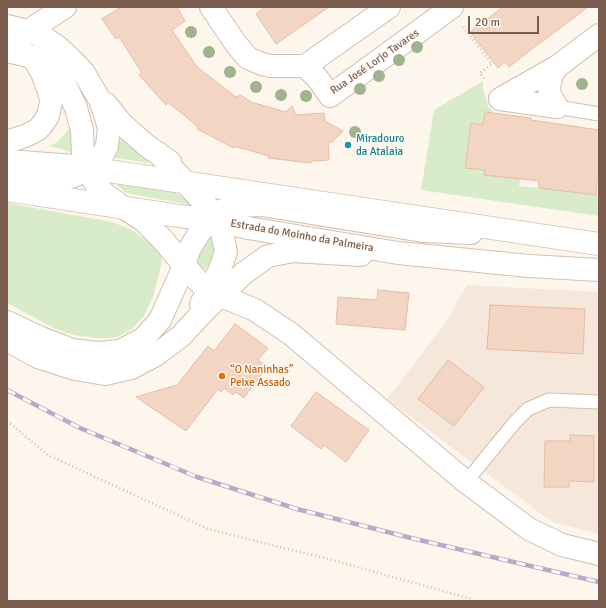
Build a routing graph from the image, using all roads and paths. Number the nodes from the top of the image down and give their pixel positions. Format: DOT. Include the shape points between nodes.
graph roads {
  1 [pos="65,7"];
  2 [pos="211,7"];
  3 [pos="389,7"];
  4 [pos="451,8"];
  5 [pos="7,26"];
  6 [pos="28,31"];
  7 [pos="599,35"];
  8 [pos="9,51"];
  9 [pos="33,57"];
  10 [pos="305,66"];
  11 [pos="558,66"];
  12 [pos="84,73"];
  13 [pos="488,83"];
  14 [pos="557,107"];
  15 [pos="599,114"];
  16 [pos="7,142"];
  17 [pos="158,153"];
  18 [pos="7,160"];
  19 [pos="88,168"];
  20 [pos="7,180"];
  21 [pos="185,181"];
  22 [pos="7,190"];
  23 [pos="252,192"];
  24 [pos="124,208"];
  25 [pos="214,220"];
  26 [pos="546,236"];
  27 [pos="599,244"];
  28 [pos="482,261"];
  29 [pos="184,265"];
  30 [pos="599,270"];
  31 [pos="221,289"];
  32 [pos="7,322"];
  33 [pos="7,340"];
  34 [pos="599,402"];
  35 [pos="7,421"];
  36 [pos="466,482"];
  37 [pos="599,554"];
  38 [pos="472,599"];
  1 -- 6 [label="street"];
  2 -- 10 [label="street" via="248,58 271,66"];
  3 -- 10 [label="street"];
  4 -- 10 [label="street, Rua José Lorjo Tavares" via="330,96"];
  4 -- 13 [label="path" via="492,64 480,73"];
  5 -- 6 [label="street"];
  6 -- 8 [label="street"];
  6 -- 12 [label="street" via="45,38 59,48"];
  7 -- 11 [label="street"];
  8 -- 9 [label="street"];
  9 -- 16 [label="street" via="50,95 48,116 42,125 30,134"];
  9 -- 19 [label="street" via="50,67 65,84 76,108 82,130 83,155"];
  11 -- 14 [label="street" via="552,74 549,87 550,95"];
  11 -- 14 [label="street" via="500,99"];
  12 -- 17 [label="street" via="122,124"];
  12 -- 19 [label="street" via="101,102 109,128 106,150 100,160"];
  14 -- 15 [label="lane"];
  17 -- 21 [label="street"];
  17 -- 23 [label="street" via="201,178"];
  18 -- 19 [label="street"];
  19 -- 20 [label="street" via="70,178 49,183"];
  19 -- 21 [label="street"];
  19 -- 24 [label="street" via="97,186"];
  21 -- 23 [label="street"];
  21 -- 25 [label="street" via="208,206"];
  22 -- 24 [label="street, Estrada do Moinho da Palmeira"];
  23 -- 26 [label="street"];
  24 -- 25 [label="street, Estrada do Moinho da Palmeira"];
  24 -- 29 [label="street" via="143,220"];
  25 -- 26 [label="street" via="224,210 235,206 262,205 423,231"];
  25 -- 28 [label="street, Estrada do Moinho da Palmeira" via="255,230 398,253"];
  25 -- 29 [label="street" via="201,230 190,248"];
  25 -- 31 [label="street" via="222,233 226,252"];
  26 -- 27 [label="street"];
  28 -- 30 [label="street, Estrada do Moinho da Palmeira"];
  28 -- 31 [label="street" via="293,251 268,256"];
  29 -- 31 [label="street" via="197,280"];
  29 -- 32 [label="street" via="160,320 143,339 120,351 99,353 72,350"];
  31 -- 33 [label="street" via="181,336 156,355 131,368 105,374 75,369 38,357"];
  31 -- 36 [label="street" via="291,334"];
  34 -- 36 [label="lane" via="549,400 528,409"];
  35 -- 38 [label="path" via="48,455 208,529"];
  36 -- 37 [label="street" via="529,529 562,545"];
}
